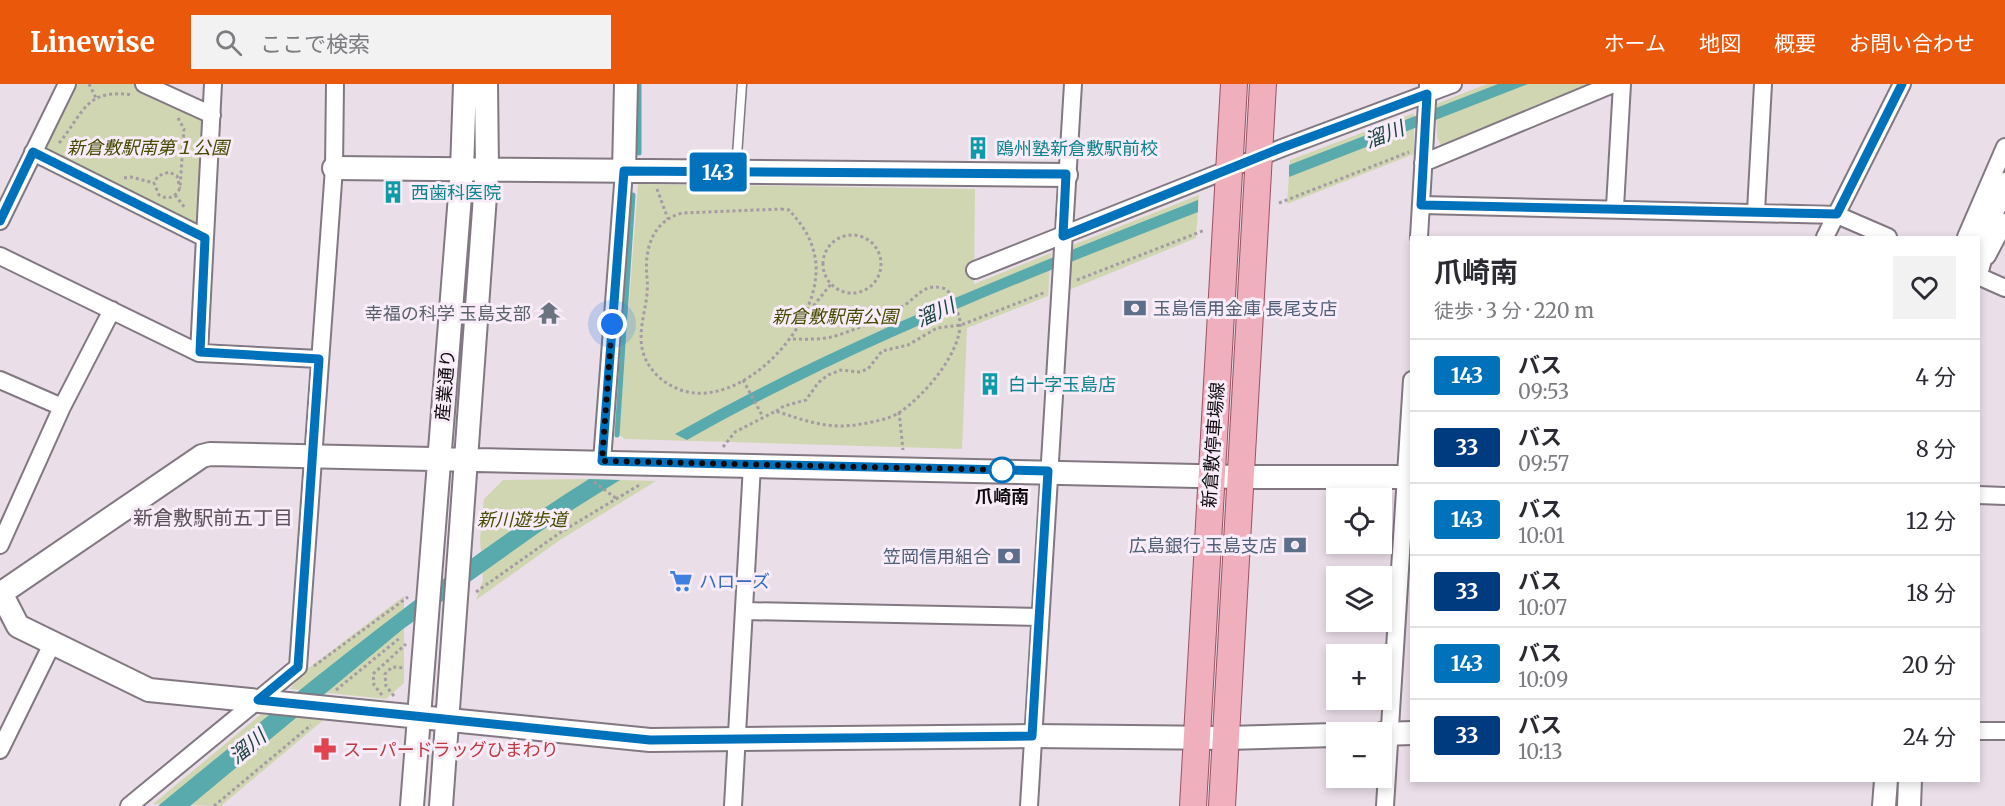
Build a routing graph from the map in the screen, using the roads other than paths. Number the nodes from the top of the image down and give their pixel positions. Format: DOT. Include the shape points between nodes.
graph roads {
  1 [pos="67,84"];
  2 [pos="213,84"];
  3 [pos="335,84"];
  4 [pos="465,84"];
  5 [pos="486,84"];
  6 [pos="626,84"];
  7 [pos="742,84"];
  8 [pos="1073,84"];
  9 [pos="1234,84"];
  10 [pos="1263,84"];
  11 [pos="1453,84"];
  12 [pos="1614,84"];
  13 [pos="1622,84"];
  14 [pos="1762,84"];
  15 [pos="1902,84"];
  16 [pos="140,90"];
  17 [pos="1427,96"];
  18 [pos="212,116"];
  19 [pos="36,147"];
  20 [pos="2005,147"];
  21 [pos="1424,150"];
  22 [pos="1259,157"];
  23 [pos="334,168"];
  24 [pos="487,168"];
  25 [pos="1229,169"];
  26 [pos="462,170"];
  27 [pos="624,171"];
  28 [pos="736,173"];
  29 [pos="1066,174"];
  30 [pos="2005,184"];
  31 [pos="1421,205"];
  32 [pos="1615,207"];
  33 [pos="1756,211"];
  34 [pos="1837,214"];
  35 [pos="1999,216"];
  36 [pos="0,221"];
  37 [pos="1419,236"];
  38 [pos="1826,236"];
  39 [pos="1886,236"];
  40 [pos="1966,236"];
  41 [pos="1976,236"];
  42 [pos="205,238"];
  43 [pos="1063,243"];
  44 [pos="0,255"];
  45 [pos="1980,267"];
  46 [pos="975,270"];
  47 [pos="1980,273"];
  48 [pos="2005,288"];
  49 [pos="112,310"];
  50 [pos="200,352"];
  51 [pos="319,359"];
  52 [pos="0,380"];
  53 [pos="62,407"];
  54 [pos="1410,445"];
  55 [pos="313,455"];
  56 [pos="439,458"];
  57 [pos="465,459"];
  58 [pos="602,461"];
  59 [pos="752,465"];
  60 [pos="1048,471"];
  61 [pos="1211,476"];
  62 [pos="1242,477"];
  63 [pos="1409,477"];
  64 [pos="1980,495"];
  65 [pos="2005,496"];
  66 [pos="0,544"];
  67 [pos="0,593"];
  68 [pos="745,611"];
  69 [pos="1404,614"];
  70 [pos="1040,617"];
  71 [pos="53,642"];
  72 [pos="267,701"];
  73 [pos="420,716"];
  74 [pos="448,720"];
  75 [pos="1980,731"];
  76 [pos="2005,731"];
  77 [pos="1394,733"];
  78 [pos="1326,735"];
  79 [pos="1032,736"];
  80 [pos="1195,738"];
  81 [pos="1227,738"];
  82 [pos="735,739"];
  83 [pos="0,750"];
  84 [pos="1886,782"];
  85 [pos="1910,782"];
  86 [pos="129,806"];
  87 [pos="412,806"];
  88 [pos="441,806"];
  89 [pos="733,806"];
  90 [pos="1029,806"];
  91 [pos="1193,806"];
  92 [pos="1222,806"];
  93 [pos="1385,806"];
  94 [pos="1884,806"];
  95 [pos="1910,806"];
  1 -- 19 [label="street"];
  2 -- 18 [label="street"];
  3 -- 23 [label="street"];
  4 -- 26 [label="street, 産業通り"];
  5 -- 24 [label="street, 産業通り"];
  6 -- 27 [label="street"];
  7 -- 28 [label="lane"];
  8 -- 29 [label="street"];
  9 -- 25 [label="main road, 新倉敷停車場線"];
  10 -- 22 [label="main road, 新倉敷停車場線"];
  11 -- 17 [label="street"];
  12 -- 21 [label="street"];
  13 -- 32 [label="street"];
  14 -- 33 [label="street"];
  15 -- 34 [label="street"];
  16 -- 18 [label="street"];
  17 -- 21 [label="street"];
  17 -- 22 [label="street"];
  18 -- 42 [label="street"];
  19 -- 36 [label="street"];
  19 -- 42 [label="street"];
  20 -- 40 [label="street"];
  21 -- 31 [label="street"];
  22 -- 25 [label="street"];
  22 -- 62 [label="main road, 新倉敷停車場線"];
  23 -- 26 [label="street"];
  23 -- 51 [label="street"];
  24 -- 26 [label="street"];
  24 -- 27 [label="street"];
  24 -- 57 [label="street, 産業通り"];
  25 -- 43 [label="street"];
  25 -- 61 [label="main road, 新倉敷停車場線"];
  26 -- 56 [label="street, 産業通り"];
  27 -- 28 [label="street"];
  27 -- 58 [label="street"];
  28 -- 29 [label="street"];
  29 -- 43 [label="street"];
  30 -- 35 [label="street"];
  31 -- 32 [label="street"];
  31 -- 37 [label="street"];
  32 -- 33 [label="street"];
  33 -- 34 [label="street"];
  34 -- 38 [label="street"];
  34 -- 39 [label="street"];
  35 -- 41 [label="street"];
  35 -- 45 [label="street"];
  42 -- 50 [label="street"];
  43 -- 46 [label="street"];
  43 -- 60 [label="street"];
  44 -- 49 [label="street"];
  47 -- 48 [label="street"];
  49 -- 50 [label="street"];
  49 -- 53 [label="street"];
  50 -- 51 [label="street"];
  51 -- 55 [label="street"];
  52 -- 53 [label="street"];
  53 -- 66 [label="street"];
  54 -- 63 [label="street"];
  55 -- 56 [label="street"];
  55 -- 67 [label="street" via="202,456"];
  55 -- 72 [label="street" via="298,667"];
  56 -- 57 [label="street"];
  56 -- 73 [label="street, 産業通り" via="422,586 428,623"];
  57 -- 58 [label="street"];
  57 -- 74 [label="street, 産業通り" via="459,565 464,599"];
  58 -- 59 [label="street"];
  59 -- 60 [label="street"];
  59 -- 68 [label="street"];
  60 -- 61 [label="street"];
  60 -- 70 [label="street"];
  61 -- 62 [label="street"];
  61 -- 80 [label="main road, 新倉敷停車場線"];
  62 -- 63 [label="street"];
  62 -- 81 [label="main road, 新倉敷停車場線"];
  63 -- 69 [label="street"];
  64 -- 65 [label="street"];
  67 -- 71 [label="street" via="18,626"];
  68 -- 70 [label="street"];
  68 -- 82 [label="street"];
  69 -- 77 [label="street"];
  70 -- 79 [label="street"];
  71 -- 72 [label="street" via="149,690"];
  71 -- 83 [label="street"];
  72 -- 73 [label="street" via="327,701"];
  72 -- 86 [label="street"];
  73 -- 74 [label="street"];
  73 -- 87 [label="street"];
  74 -- 82 [label="street" via="650,740"];
  74 -- 88 [label="street"];
  75 -- 76 [label="street"];
  77 -- 93 [label="street"];
  78 -- 81 [label="street"];
  79 -- 80 [label="street"];
  79 -- 82 [label="street"];
  79 -- 90 [label="street"];
  80 -- 81 [label="street"];
  80 -- 91 [label="main road, 新倉敷停車場線"];
  81 -- 92 [label="main road, 新倉敷停車場線"];
  82 -- 89 [label="street"];
  84 -- 94 [label="street"];
  85 -- 95 [label="street"];
}
